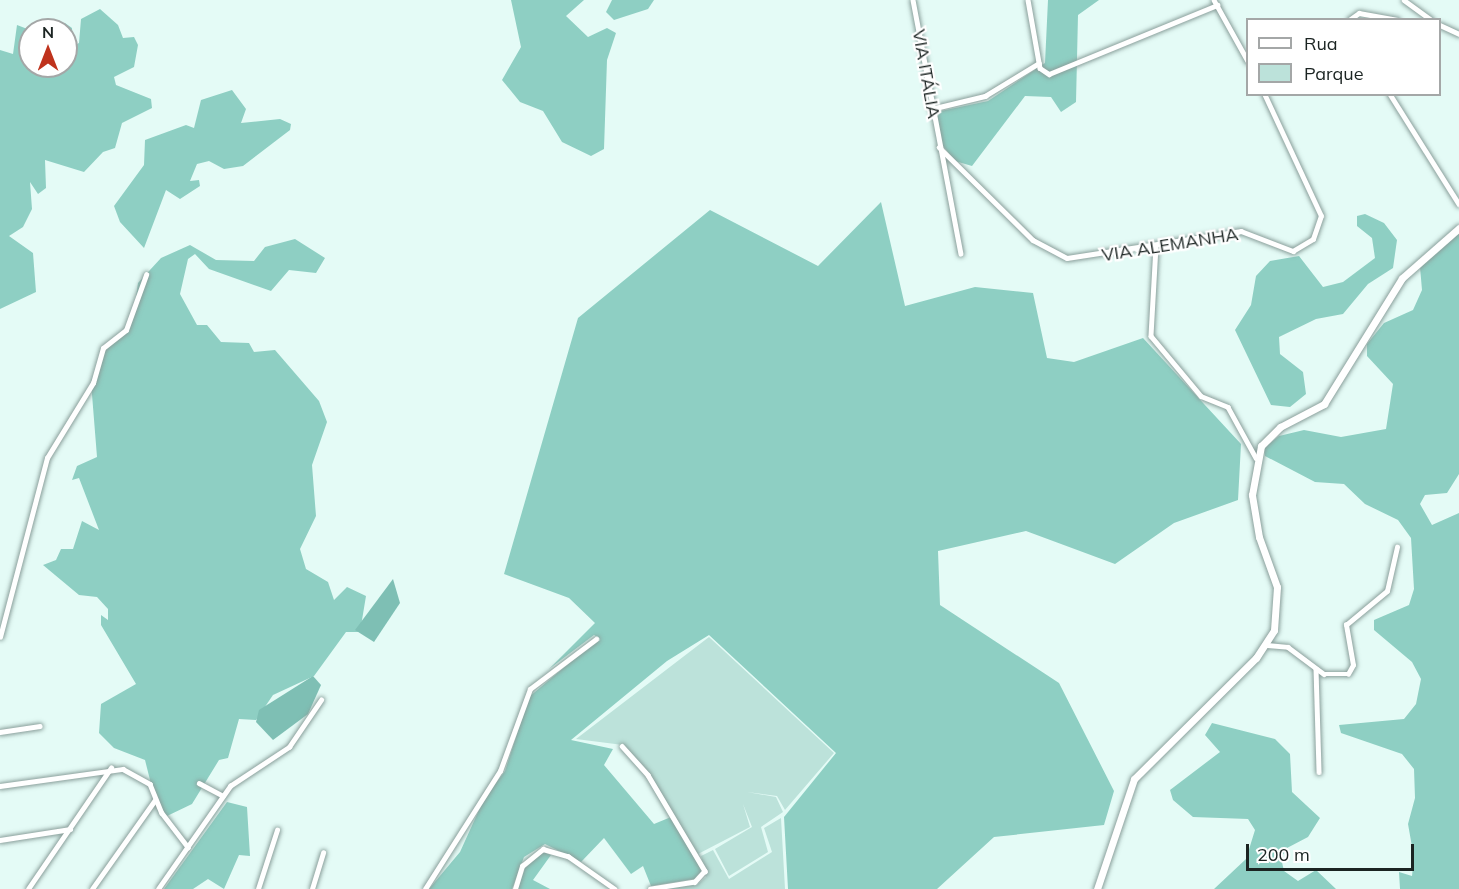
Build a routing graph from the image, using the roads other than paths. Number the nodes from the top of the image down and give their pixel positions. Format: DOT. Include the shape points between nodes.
graph roads {
  1 [pos="913,0"];
  2 [pos="1028,0"];
  3 [pos="1404,0"];
  4 [pos="1215,3"];
  5 [pos="1352,18"];
  6 [pos="1386,18"];
  7 [pos="1429,18"];
  8 [pos="1441,25"];
  9 [pos="1459,34"];
  10 [pos="1246,58"];
  11 [pos="1039,63"];
  12 [pos="1265,96"];
  13 [pos="1391,96"];
  14 [pos="931,109"];
  15 [pos="939,147"];
  16 [pos="1459,204"];
  17 [pos="1459,228"];
  18 [pos="1156,246"];
  19 [pos="961,254"];
  20 [pos="146,275"];
  21 [pos="1256,458"];
  22 [pos="1397,547"];
  23 [pos="0,637"];
  24 [pos="596,639"];
  25 [pos="1267,645"];
  26 [pos="1316,669"];
  27 [pos="321,700"];
  28 [pos="40,726"];
  29 [pos="0,732"];
  30 [pos="622,746"];
  31 [pos="111,768"];
  32 [pos="1319,772"];
  33 [pos="199,783"];
  34 [pos="0,786"];
  35 [pos="223,796"];
  36 [pos="155,800"];
  37 [pos="70,829"];
  38 [pos="277,830"];
  39 [pos="0,840"];
  40 [pos="188,847"];
  41 [pos="323,853"];
  42 [pos="28,889"];
  43 [pos="92,889"];
  44 [pos="158,889"];
  45 [pos="258,889"];
  46 [pos="312,889"];
  47 [pos="425,889"];
  48 [pos="514,889"];
  49 [pos="615,889"];
  50 [pos="651,889"];
  51 [pos="1097,889"];
  1 -- 14 [label="street, VIA ITÁLIA"];
  2 -- 11 [label="street"];
  3 -- 7 [label="street"];
  4 -- 10 [label="street"];
  4 -- 11 [label="street" via="1058,73 1045,73"];
  5 -- 6 [label="street" via="1359,13"];
  8 -- 9 [label="street"];
  11 -- 14 [label="street" via="985,96"];
  12 -- 18 [label="street, VIA ALEMANHA" via="1317,200 1321,216 1313,239 1293,251 1241,231"];
  13 -- 16 [label="street"];
  14 -- 15 [label="street, VIA ITÁLIA"];
  15 -- 18 [label="street, VIA ALEMANHA" via="1053,253 1086,259"];
  15 -- 19 [label="street, VIA ITÁLIA"];
  17 -- 21 [label="main road" via="1402,278 1332,396 1271,434"];
  18 -- 21 [label="street" via="1151,336 1201,396 1228,407"];
  20 -- 23 [label="street" via="126,330 103,348 93,383 47,458"];
  21 -- 25 [label="main road" via="1254,516 1279,598"];
  22 -- 26 [label="street" via="1387,591 1346,625 1350,671 1340,677"];
  24 -- 47 [label="street" via="556,665 522,702 500,771"];
  25 -- 26 [label="street" via="1288,647"];
  25 -- 51 [label="main road" via="1134,779"];
  26 -- 32 [label="street"];
  27 -- 35 [label="street" via="289,747 238,778"];
  28 -- 29 [label="street"];
  30 -- 50 [label="street" via="648,775 705,871 695,882"];
  31 -- 34 [label="street"];
  31 -- 36 [label="street" via="144,779"];
  31 -- 37 [label="street"];
  33 -- 35 [label="street"];
  35 -- 40 [label="street"];
  36 -- 40 [label="street"];
  36 -- 43 [label="street"];
  37 -- 39 [label="street"];
  37 -- 42 [label="street"];
  38 -- 45 [label="street"];
  40 -- 44 [label="street"];
  41 -- 46 [label="street"];
  48 -- 49 [label="street" via="522,866 543,849 568,856"];
}
